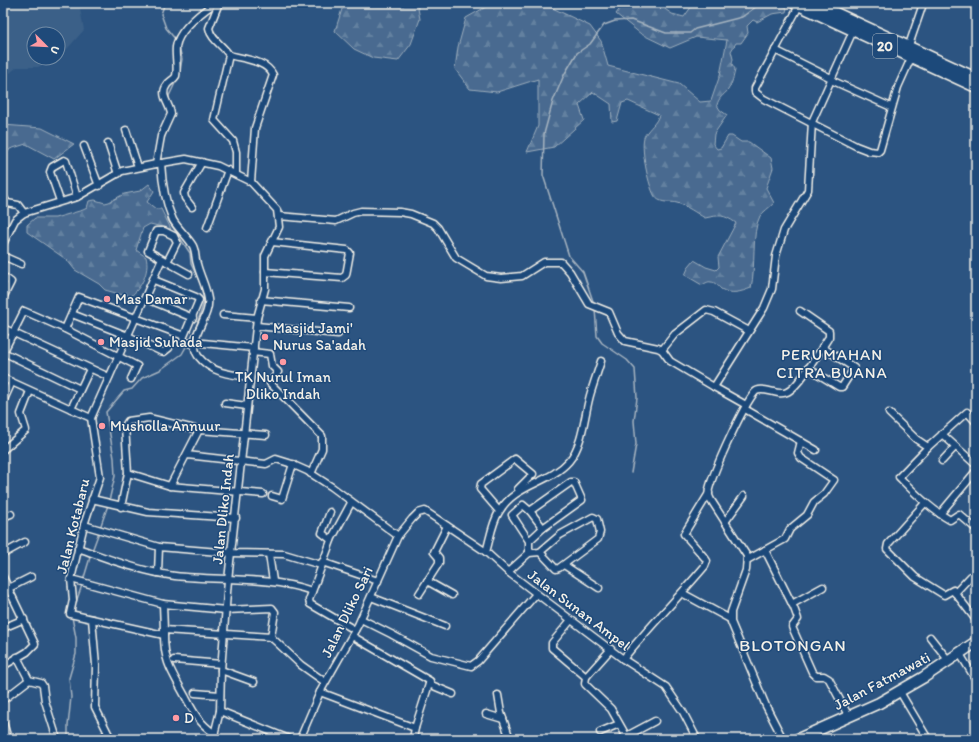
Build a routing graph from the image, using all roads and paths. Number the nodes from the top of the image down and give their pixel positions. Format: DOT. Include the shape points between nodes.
graph roads {
  1 [pos="215,3"];
  2 [pos="219,3"];
  3 [pos="814,3"];
  4 [pos="919,3"];
  5 [pos="798,4"];
  6 [pos="853,31"];
  7 [pos="908,48"];
  8 [pos="775,50"];
  9 [pos="229,55"];
  10 [pos="912,58"];
  11 [pos="976,78"];
  12 [pos="831,79"];
  13 [pos="976,87"];
  14 [pos="891,108"];
  15 [pos="812,122"];
  16 [pos="126,130"];
  17 [pos="108,143"];
  18 [pos="84,146"];
  19 [pos="202,162"];
  20 [pos="159,164"];
  21 [pos="138,167"];
  22 [pos="228,170"];
  23 [pos="118,174"];
  24 [pos="236,174"];
  25 [pos="252,182"];
  26 [pos="99,186"];
  27 [pos="3,196"];
  28 [pos="77,197"];
  29 [pos="60,201"];
  30 [pos="5,205"];
  31 [pos="192,207"];
  32 [pos="24,213"];
  33 [pos="279,216"];
  34 [pos="207,228"];
  35 [pos="272,242"];
  36 [pos="3,244"];
  37 [pos="3,256"];
  38 [pos="165,260"];
  39 [pos="21,264"];
  40 [pos="265,272"];
  41 [pos="189,274"];
  42 [pos="3,276"];
  43 [pos="154,280"];
  44 [pos="3,298"];
  45 [pos="145,298"];
  46 [pos="260,300"];
  47 [pos="349,308"];
  48 [pos="800,311"];
  49 [pos="72,314"];
  50 [pos="223,315"];
  51 [pos="136,318"];
  52 [pos="193,318"];
  53 [pos="257,318"];
  54 [pos="257,326"];
  55 [pos="3,328"];
  56 [pos="65,329"];
  57 [pos="748,331"];
  58 [pos="12,332"];
  59 [pos="338,334"];
  60 [pos="128,336"];
  61 [pos="188,342"];
  62 [pos="203,343"];
  63 [pos="822,347"];
  64 [pos="169,348"];
  65 [pos="253,350"];
  66 [pos="662,350"];
  67 [pos="3,352"];
  68 [pos="118,357"];
  69 [pos="601,361"];
  70 [pos="808,368"];
  71 [pos="90,369"];
  72 [pos="109,377"];
  73 [pos="3,378"];
  74 [pos="250,378"];
  75 [pos="131,379"];
  76 [pos="12,382"];
  77 [pos="714,387"];
  78 [pos="80,389"];
  79 [pos="30,391"];
  80 [pos="3,402"];
  81 [pos="225,403"];
  82 [pos="247,406"];
  83 [pos="746,407"];
  84 [pos="71,409"];
  85 [pos="890,413"];
  86 [pos="91,418"];
  87 [pos="976,422"];
  88 [pos="199,430"];
  89 [pos="244,433"];
  90 [pos="942,434"];
  91 [pos="266,435"];
  92 [pos="801,441"];
  93 [pos="928,446"];
  94 [pos="955,447"];
  95 [pos="3,450"];
  96 [pos="816,450"];
  97 [pos="187,455"];
  98 [pos="241,461"];
  99 [pos="942,462"];
  100 [pos="293,464"];
  101 [pos="976,464"];
  102 [pos="976,471"];
  103 [pos="128,473"];
  104 [pos="312,474"];
  105 [pos="170,486"];
  106 [pos="238,491"];
  107 [pos="709,493"];
  108 [pos="263,494"];
  109 [pos="272,496"];
  110 [pos="744,496"];
  111 [pos="92,499"];
  112 [pos="351,503"];
  113 [pos="925,503"];
  114 [pos="121,507"];
  115 [pos="498,509"];
  116 [pos="530,511"];
  117 [pos="330,512"];
  118 [pos="430,513"];
  119 [pos="11,514"];
  120 [pos="940,514"];
  121 [pos="3,517"];
  122 [pos="236,518"];
  123 [pos="725,522"];
  124 [pos="84,525"];
  125 [pos="447,526"];
  126 [pos="543,528"];
  127 [pos="976,529"];
  128 [pos="398,536"];
  129 [pos="331,540"];
  130 [pos="529,541"];
  131 [pos="25,542"];
  132 [pos="159,547"];
  133 [pos="78,548"];
  134 [pos="765,550"];
  135 [pos="486,552"];
  136 [pos="540,552"];
  137 [pos="231,553"];
  138 [pos="529,553"];
  139 [pos="3,554"];
  140 [pos="269,554"];
  141 [pos="747,560"];
  142 [pos="321,564"];
  143 [pos="564,564"];
  144 [pos="508,572"];
  145 [pos="158,573"];
  146 [pos="971,576"];
  147 [pos="31,577"];
  148 [pos="3,578"];
  149 [pos="71,579"];
  150 [pos="228,580"];
  151 [pos="273,581"];
  152 [pos="378,581"];
  153 [pos="427,581"];
  154 [pos="823,587"];
  155 [pos="599,588"];
  156 [pos="6,589"];
  157 [pos="312,591"];
  158 [pos="682,593"];
  159 [pos="955,593"];
  160 [pos="419,594"];
  161 [pos="536,594"];
  162 [pos="452,595"];
  163 [pos="371,597"];
  164 [pos="164,604"];
  165 [pos="792,604"];
  166 [pos="226,610"];
  167 [pos="730,618"];
  168 [pos="24,619"];
  169 [pos="92,619"];
  170 [pos="361,619"];
  171 [pos="571,620"];
  172 [pos="976,620"];
  173 [pos="445,626"];
  174 [pos="3,628"];
  175 [pos="164,633"];
  176 [pos="354,633"];
  177 [pos="224,634"];
  178 [pos="271,637"];
  179 [pos="930,637"];
  180 [pos="976,642"];
  181 [pos="610,649"];
  182 [pos="960,654"];
  183 [pos="17,657"];
  184 [pos="623,659"];
  185 [pos="174,660"];
  186 [pos="949,661"];
  187 [pos="3,666"];
  188 [pos="221,667"];
  189 [pos="586,677"];
  190 [pos="29,680"];
  191 [pos="976,680"];
  192 [pos="254,682"];
  193 [pos="325,682"];
  194 [pos="429,684"];
  195 [pos="320,692"];
  196 [pos="900,692"];
  197 [pos="195,693"];
  198 [pos="453,694"];
  199 [pos="220,695"];
  200 [pos="498,696"];
  201 [pos="3,700"];
  202 [pos="220,711"];
  203 [pos="486,714"];
  204 [pos="849,717"];
  205 [pos="503,719"];
  206 [pos="655,721"];
  207 [pos="3,722"];
  208 [pos="619,724"];
  209 [pos="415,728"];
  210 [pos="600,732"];
  211 [pos="110,736"];
  212 [pos="214,736"];
  213 [pos="814,736"];
  214 [pos="625,738"];
  215 [pos="8,739"];
  216 [pos="57,739"];
  217 [pos="98,739"];
  218 [pos="289,739"];
  219 [pos="300,739"];
  220 [pos="413,739"];
  221 [pos="510,739"];
  222 [pos="697,739"];
  223 [pos="783,739"];
  224 [pos="798,739"];
  225 [pos="928,739"];
  1 -- 20 [label="street" via="197,16 178,40 177,74 167,84 164,92 171,114 161,136"];
  2 -- 9 [label="street" via="209,28 213,38"];
  3 -- 7 [label="main road, 20"];
  4 -- 7 [label="street" via="922,7"];
  5 -- 6 [label="main road, 20"];
  5 -- 8 [label="street"];
  6 -- 10 [label="main road, 20"];
  6 -- 12 [label="street"];
  7 -- 11 [label="main road, 20"];
  8 -- 12 [label="street"];
  8 -- 15 [label="street" via="755,92 764,99"];
  9 -- 24 [label="street" via="214,120 233,141"];
  9 -- 25 [label="street" via="257,62 273,75 255,128"];
  10 -- 13 [label="main road, 20"];
  10 -- 14 [label="street"];
  12 -- 14 [label="street"];
  12 -- 15 [label="street"];
  14 -- 15 [label="street" via="882,147 877,152 856,146"];
  15 -- 57 [label="street" via="808,190 784,230 776,256 770,293 764,308"];
  16 -- 21 [label="street"];
  17 -- 23 [label="street"];
  18 -- 26 [label="street"];
  19 -- 20 [label="street" via="180,159"];
  19 -- 22 [label="street"];
  19 -- 31 [label="street" via="184,193"];
  20 -- 21 [label="street"];
  20 -- 61 [label="street" via="173,220 194,248 208,299 208,306"];
  21 -- 23 [label="street"];
  22 -- 24 [label="street"];
  22 -- 34 [label="street"];
  23 -- 26 [label="street"];
  24 -- 25 [label="street"];
  25 -- 33 [label="street" via="275,206"];
  26 -- 28 [label="street"];
  27 -- 30 [label="street"];
  28 -- 29 [label="street"];
  28 -- 29 [label="street" via="64,160 52,167 50,172"];
  29 -- 32 [label="street"];
  30 -- 32 [label="street" via="18,205"];
  32 -- 36 [label="street" via="15,220"];
  33 -- 35 [label="street, Jalan Dliko Indah" via="279,230"];
  33 -- 66 [label="street" via="336,221 362,211 411,214 433,223 456,258 486,276 517,277 527,274 544,262 562,262 588,303 609,312 618,333 625,341"];
  35 -- 40 [label="street, Jalan Dliko Indah" via="265,256"];
  35 -- 40 [label="street" via="347,250 350,253 346,275 342,278"];
  37 -- 39 [label="street"];
  38 -- 38 [label="street" via="148,251 156,231 164,231 176,238 177,242"];
  38 -- 41 [label="street"];
  38 -- 43 [label="street"];
  40 -- 46 [label="street, Jalan Dliko Indah" via="264,289"];
  42 -- 44 [label="street" via="11,282"];
  43 -- 45 [label="street"];
  43 -- 52 [label="street" via="198,298 200,301"];
  45 -- 51 [label="street"];
  45 -- 52 [label="street"];
  46 -- 47 [label="street"];
  46 -- 53 [label="street, Jalan Dliko Indah"];
  48 -- 63 [label="street" via="828,331 829,337"];
  49 -- 51 [label="street" via="78,297"];
  49 -- 56 [label="street"];
  49 -- 60 [label="street"];
  50 -- 53 [label="street"];
  51 -- 60 [label="street"];
  51 -- 61 [label="street"];
  52 -- 61 [label="street" via="187,333"];
  53 -- 54 [label="street, Jalan Dliko Indah"];
  54 -- 59 [label="street"];
  54 -- 65 [label="street, Jalan Dliko Indah"];
  55 -- 58 [label="street"];
  56 -- 58 [label="street" via="26,311"];
  56 -- 68 [label="street"];
  57 -- 66 [label="street" via="706,310 675,334"];
  57 -- 77 [label="street"];
  58 -- 67 [label="street"];
  58 -- 71 [label="street"];
  60 -- 64 [label="street" via="160,351 164,352"];
  60 -- 68 [label="street"];
  61 -- 74 [label="street" via="197,355 217,371"];
  62 -- 65 [label="street"];
  63 -- 70 [label="street"];
  63 -- 70 [label="street" via="854,368 842,387"];
  65 -- 74 [label="street, Jalan Dliko Indah"];
  65 -- 104 [label="street" via="270,354 272,366 278,372 270,383 322,436 322,449"];
  66 -- 77 [label="street" via="670,362"];
  67 -- 78 [label="street"];
  68 -- 72 [label="street"];
  68 -- 75 [label="street" via="137,366"];
  69 -- 115 [label="street" via="573,456 560,470 521,490"];
  70 -- 83 [label="street" via="786,393 758,390"];
  71 -- 72 [label="street"];
  71 -- 78 [label="street"];
  72 -- 86 [label="street"];
  73 -- 76 [label="street"];
  74 -- 82 [label="street, Jalan Dliko Indah"];
  76 -- 79 [label="street"];
  76 -- 80 [label="street"];
  77 -- 83 [label="street"];
  78 -- 84 [label="street"];
  79 -- 84 [label="street"];
  79 -- 95 [label="street" via="21,414 26,430"];
  81 -- 82 [label="street"];
  82 -- 89 [label="street, Jalan Dliko Indah"];
  83 -- 92 [label="street"];
  83 -- 107 [label="street" via="720,462"];
  84 -- 86 [label="street"];
  85 -- 93 [label="street" via="916,439"];
  86 -- 111 [label="street, Jalan Kotabaru" via="100,474"];
  87 -- 90 [label="street" via="967,412"];
  88 -- 89 [label="street"];
  88 -- 97 [label="street"];
  88 -- 103 [label="street" via="149,418 128,421 125,426"];
  89 -- 91 [label="street"];
  89 -- 98 [label="street, Jalan Dliko Indah"];
  90 -- 93 [label="street"];
  90 -- 94 [label="street"];
  92 -- 96 [label="street"];
  92 -- 134 [label="street" via="798,452 801,458 834,480 785,538"];
  93 -- 113 [label="street" via="899,477"];
  94 -- 99 [label="street"];
  94 -- 101 [label="street"];
  97 -- 98 [label="street"];
  97 -- 105 [label="street"];
  98 -- 100 [label="street" via="268,464 276,459"];
  98 -- 106 [label="street, Jalan Dliko Indah"];
  100 -- 104 [label="street"];
  100 -- 109 [label="street" via="282,499"];
  102 -- 120 [label="street"];
  103 -- 105 [label="street"];
  103 -- 114 [label="street"];
  104 -- 112 [label="street"];
  105 -- 106 [label="street"];
  106 -- 108 [label="street"];
  106 -- 122 [label="street, Jalan Dliko Indah"];
  107 -- 123 [label="street"];
  107 -- 158 [label="street" via="684,534 707,561"];
  110 -- 123 [label="street"];
  111 -- 114 [label="street"];
  111 -- 124 [label="street, Jalan Kotabaru"];
  112 -- 128 [label="street"];
  112 -- 129 [label="street"];
  113 -- 120 [label="street"];
  113 -- 159 [label="street" via="888,544 887,549 915,577 944,595 952,590"];
  114 -- 122 [label="street" via="162,514"];
  115 -- 115 [label="street" via="532,475 516,459 512,459 480,486"];
  115 -- 135 [label="street"];
  116 -- 126 [label="street"];
  116 -- 126 [label="street" via="574,482 582,500"];
  116 -- 130 [label="street" via="523,505 512,517"];
  117 -- 129 [label="street" via="322,533"];
  118 -- 125 [label="street, Jalan Sunan Ampel"];
  118 -- 128 [label="street, Jalan Dliko Sari" via="418,513"];
  119 -- 121 [label="street"];
  120 -- 127 [label="street" via="950,520 959,514"];
  122 -- 137 [label="street, Jalan Dliko Indah"];
  123 -- 141 [label="street" via="746,553"];
  124 -- 132 [label="street"];
  124 -- 133 [label="street, Jalan Kotabaru"];
  125 -- 135 [label="street, Jalan Sunan Ampel"];
  125 -- 153 [label="street" via="434,552 439,561"];
  126 -- 130 [label="street"];
  128 -- 152 [label="street, Jalan Dliko Sari"];
  129 -- 142 [label="street"];
  130 -- 138 [label="street"];
  131 -- 139 [label="street"];
  132 -- 137 [label="street"];
  132 -- 145 [label="street"];
  133 -- 145 [label="street"];
  133 -- 149 [label="street, Jalan Kotabaru"];
  134 -- 141 [label="street"];
  134 -- 165 [label="street"];
  135 -- 144 [label="street, Jalan Sunan Ampel"];
  136 -- 138 [label="street"];
  136 -- 143 [label="street" via="556,569"];
  136 -- 143 [label="street" via="560,535 586,519 595,517 599,537"];
  137 -- 140 [label="street"];
  137 -- 150 [label="street, Jalan Dliko Indah"];
  138 -- 144 [label="street"];
  140 -- 142 [label="street" via="284,554"];
  140 -- 151 [label="street"];
  141 -- 167 [label="street"];
  142 -- 152 [label="street"];
  142 -- 157 [label="street"];
  143 -- 155 [label="street"];
  144 -- 161 [label="street, Jalan Sunan Ampel"];
  145 -- 150 [label="street"];
  146 -- 159 [label="street"];
  147 -- 156 [label="street"];
  148 -- 156 [label="street"];
  149 -- 164 [label="street"];
  149 -- 169 [label="street, Jalan Kotabaru" via="72,615"];
  150 -- 151 [label="street"];
  150 -- 166 [label="street, Jalan Dliko Indah"];
  151 -- 157 [label="street"];
  152 -- 163 [label="street, Jalan Dliko Sari"];
  153 -- 160 [label="street"];
  153 -- 162 [label="street"];
  154 -- 165 [label="street"];
  156 -- 168 [label="street"];
  157 -- 176 [label="street" via="310,604"];
  158 -- 167 [label="street"];
  158 -- 184 [label="street" via="651,624"];
  159 -- 172 [label="street"];
  161 -- 170 [label="street" via="478,662 471,666 431,656"];
  161 -- 171 [label="street, Jalan Sunan Ampel"];
  163 -- 170 [label="street, Jalan Dliko Sari"];
  163 -- 173 [label="street"];
  164 -- 166 [label="street"];
  164 -- 175 [label="street"];
  165 -- 204 [label="street" via="798,619 792,627 812,672 816,676 829,679"];
  166 -- 177 [label="street, Jalan Dliko Indah"];
  166 -- 178 [label="street" via="272,608 275,612"];
  167 -- 223 [label="street" via="733,631"];
  168 -- 174 [label="street"];
  168 -- 183 [label="street" via="35,644"];
  169 -- 175 [label="street, Jalan Kotabaru"];
  169 -- 211 [label="street" via="96,665 95,707"];
  170 -- 176 [label="street, Jalan Dliko Sari"];
  171 -- 181 [label="street, Jalan Sunan Ampel"];
  171 -- 189 [label="street" via="552,646"];
  175 -- 177 [label="street, Jalan Kotabaru"];
  175 -- 212 [label="street" via="164,647 170,672 196,718"];
  176 -- 193 [label="street, Jalan Dliko Sari"];
  176 -- 194 [label="street" via="429,680"];
  177 -- 178 [label="street, Jalan Kotabaru"];
  177 -- 188 [label="street, Jalan Dliko Indah"];
  178 -- 193 [label="street" via="301,665"];
  179 -- 186 [label="street"];
  180 -- 182 [label="main road, Jalan Fatmawati"];
  181 -- 184 [label="street, Jalan Sunan Ampel"];
  181 -- 189 [label="street"];
  182 -- 186 [label="main road, Jalan Fatmawati"];
  182 -- 191 [label="street"];
  183 -- 187 [label="street"];
  183 -- 190 [label="street"];
  184 -- 222 [label="street, Jalan Sunan Ampel" via="666,686"];
  185 -- 188 [label="street"];
  186 -- 196 [label="main road, Jalan Fatmawati"];
  188 -- 192 [label="street"];
  188 -- 199 [label="street, Jalan Dliko Indah"];
  189 -- 208 [label="street" via="585,684 607,704"];
  190 -- 201 [label="street"];
  190 -- 216 [label="street" via="44,686 45,701"];
  193 -- 195 [label="street, Jalan Dliko Sari"];
  194 -- 198 [label="street"];
  194 -- 209 [label="street"];
  195 -- 209 [label="street"];
  195 -- 219 [label="street, Jalan Dliko Sari"];
  196 -- 204 [label="main road, Jalan Fatmawati"];
  196 -- 225 [label="street"];
  197 -- 199 [label="street"];
  199 -- 202 [label="street, Jalan Dliko Indah"];
  200 -- 205 [label="street"];
  202 -- 212 [label="street, Jalan Dliko Indah"];
  202 -- 218 [label="street"];
  203 -- 205 [label="street"];
  204 -- 213 [label="main road, Jalan Fatmawati"];
  205 -- 221 [label="street"];
  206 -- 214 [label="street"];
  207 -- 215 [label="street"];
  208 -- 210 [label="street"];
  208 -- 214 [label="street"];
  209 -- 220 [label="street"];
  211 -- 217 [label="street"];
  213 -- 224 [label="main road, Jalan Fatmawati"];
}
